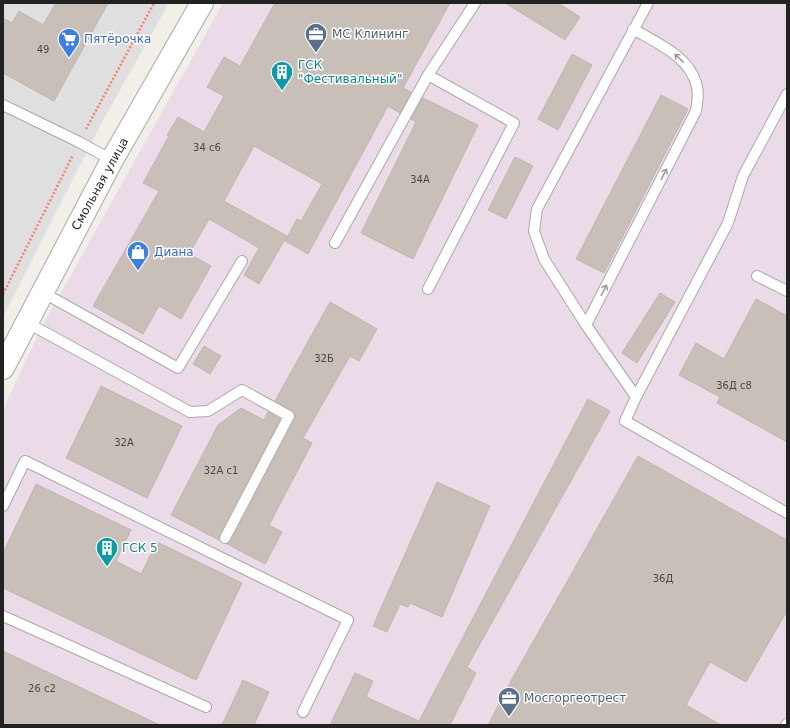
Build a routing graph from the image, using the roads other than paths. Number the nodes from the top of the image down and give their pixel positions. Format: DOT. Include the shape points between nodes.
graph roads {
  1 [pos="202,3"];
  2 [pos="475,3"];
  3 [pos="648,3"];
  4 [pos="633,29"];
  5 [pos="428,74"];
  6 [pos="787,94"];
  7 [pos="3,105"];
  8 [pos="112,160"];
  9 [pos="335,244"];
  10 [pos="242,261"];
  11 [pos="758,276"];
  12 [pos="428,289"];
  13 [pos="787,291"];
  14 [pos="42,292"];
  15 [pos="26,322"];
  16 [pos="586,324"];
  17 [pos="3,368"];
  18 [pos="636,397"];
  19 [pos="3,506"];
  20 [pos="787,513"];
  21 [pos="225,538"];
  22 [pos="3,616"];
  23 [pos="206,706"];
  24 [pos="303,712"];
  1 -- 8 [label="street, Смольная улица"];
  2 -- 5 [label="lane"];
  3 -- 4 [label="lane"];
  4 -- 16 [label="lane" via="537,208 534,231 544,259"];
  16 -- 4 [label="lane, one-way" via="696,112 698,88 691,70 675,54"];
  5 -- 9 [label="lane"];
  5 -- 12 [label="lane" via="514,123"];
  6 -- 18 [label="lane" via="743,176 728,223"];
  7 -- 8 [label="lane"];
  8 -- 14 [label="street, Смольная улица"];
  10 -- 14 [label="lane" via="178,368"];
  11 -- 13 [label="lane"];
  14 -- 15 [label="street, Смольная улица"];
  15 -- 17 [label="street, Смольная улица"];
  15 -- 21 [label="lane" via="190,412 208,412 242,390 289,416"];
  16 -- 18 [label="lane"];
  18 -- 20 [label="lane" via="625,421"];
  19 -- 24 [label="lane" via="25,461 348,620"];
  22 -- 23 [label="lane"];
}
